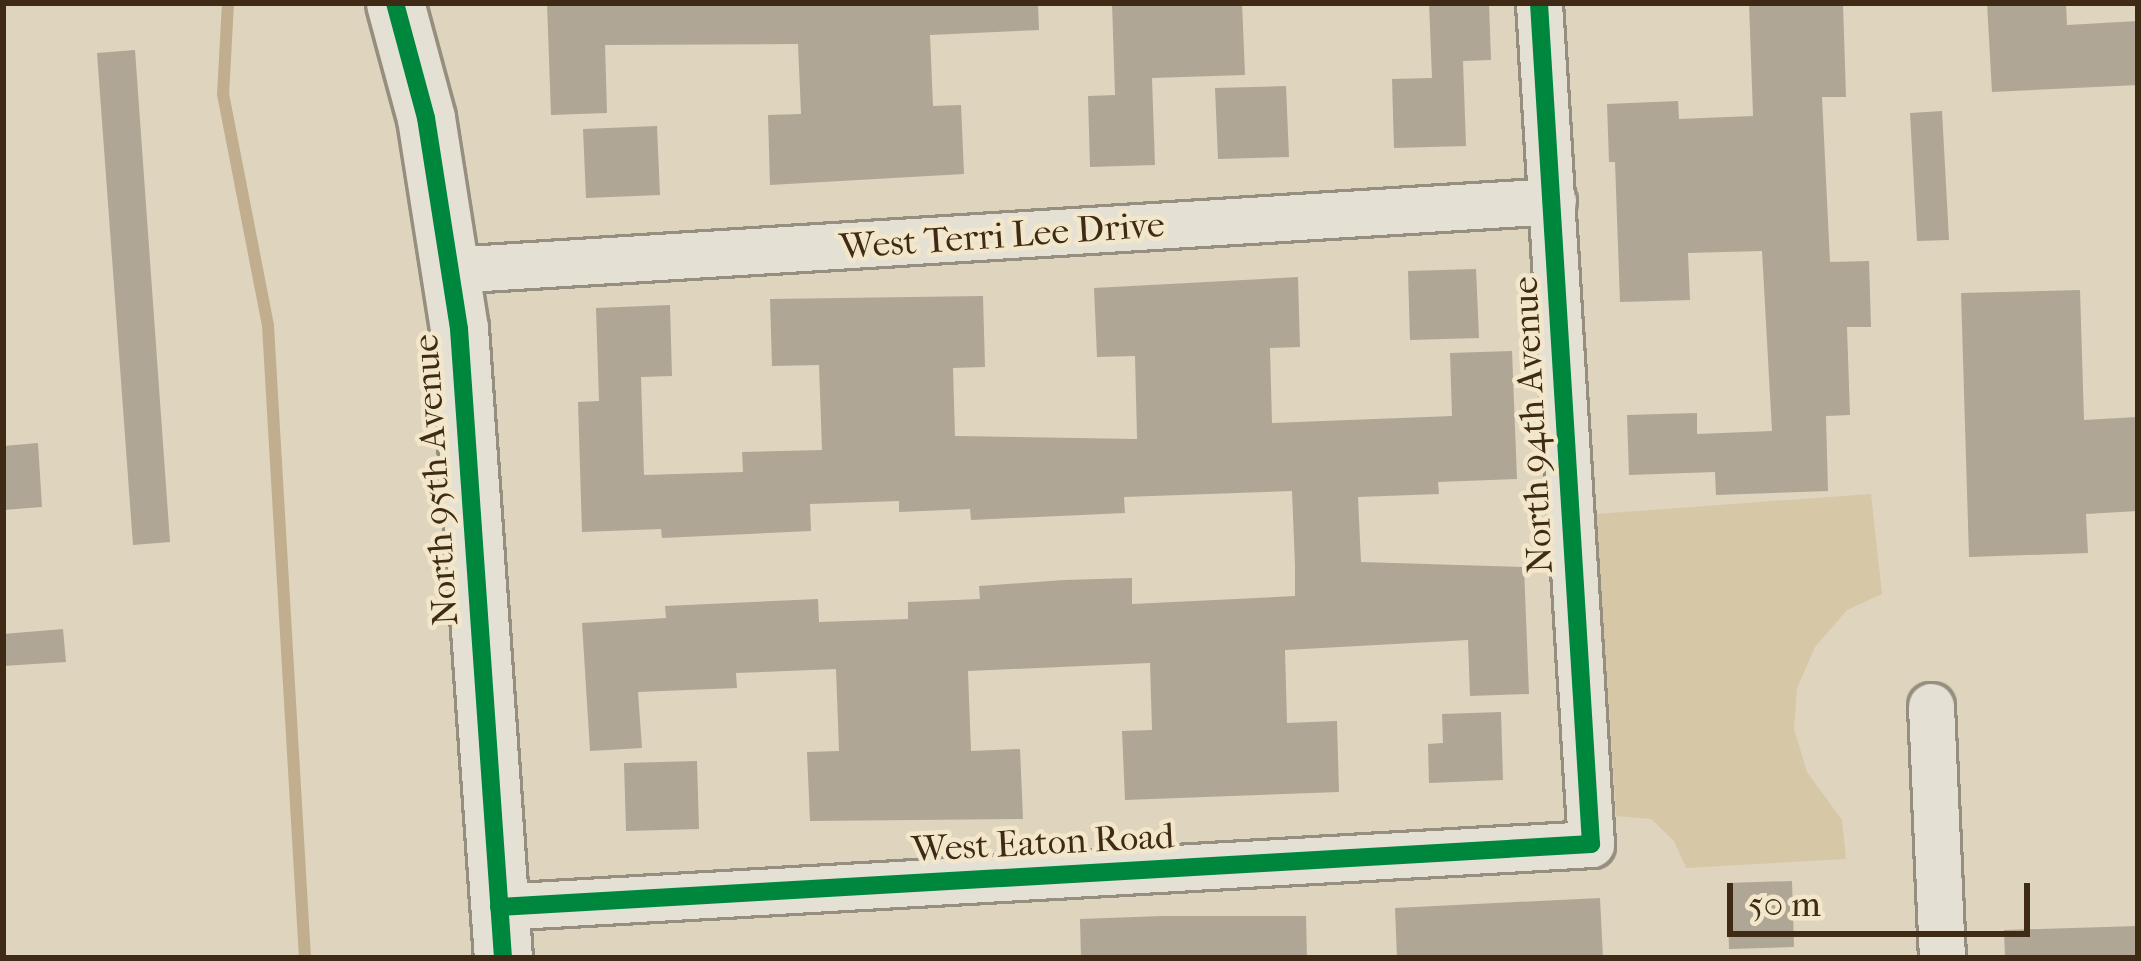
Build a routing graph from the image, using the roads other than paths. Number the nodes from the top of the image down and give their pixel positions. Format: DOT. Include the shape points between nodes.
graph roads {
  1 [pos="394,3"];
  2 [pos="1539,3"];
  3 [pos="1553,201"];
  4 [pos="452,269"];
  5 [pos="1931,706"];
  6 [pos="1591,844"];
  7 [pos="501,933"];
  8 [pos="1942,958"];
  1 -- 4 [label="street, North 95th Avenue" via="426,118"];
  2 -- 3 [label="street, North 94th Avenue"];
  3 -- 4 [label="street, West Terri Lee Drive"];
  3 -- 6 [label="street, North 94th Avenue"];
  4 -- 7 [label="street, North 95th Avenue"];
  5 -- 8 [label="street"];
  6 -- 7 [label="street, West Eaton Road"];
}
